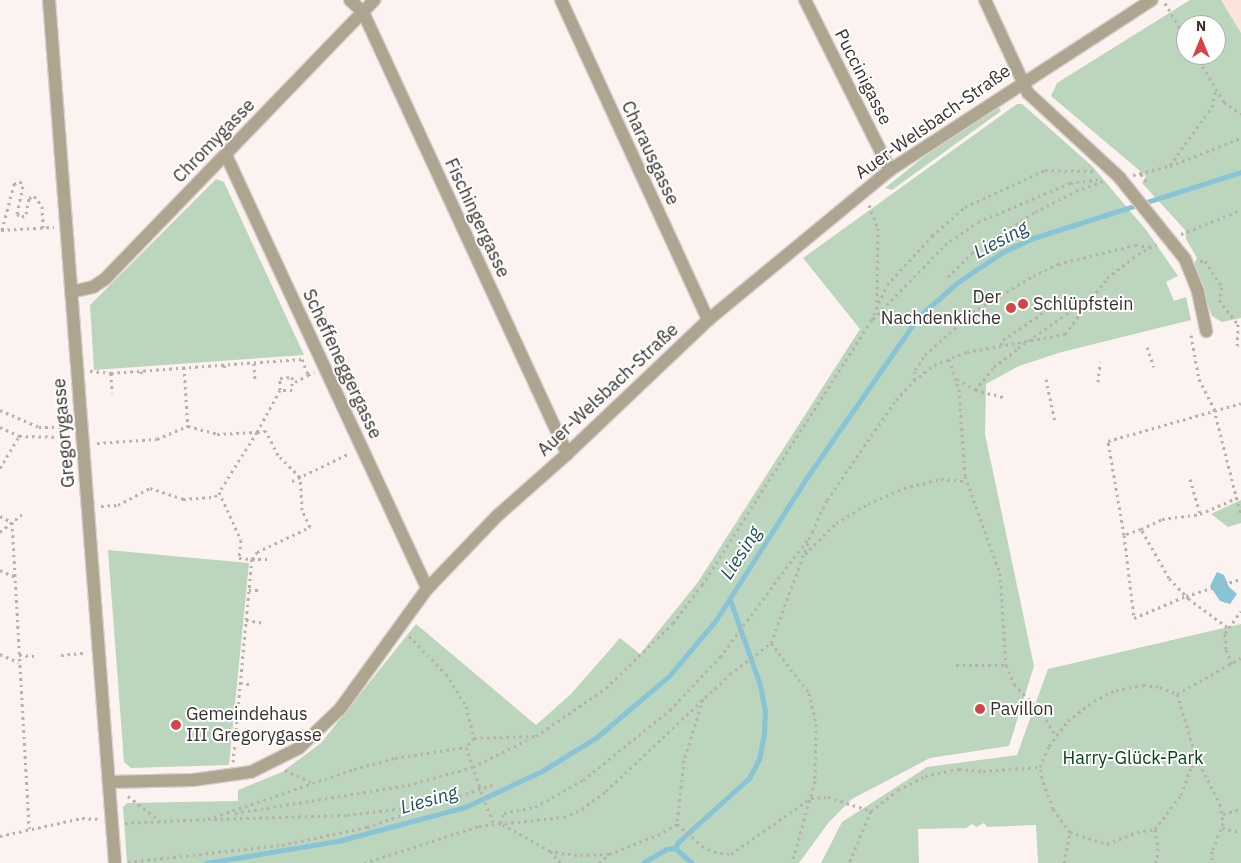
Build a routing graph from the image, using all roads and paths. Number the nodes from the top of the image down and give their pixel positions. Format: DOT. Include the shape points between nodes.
graph roads {
  1 [pos="39,0"];
  2 [pos="350,0"];
  3 [pos="374,0"];
  4 [pos="561,0"];
  5 [pos="805,0"];
  6 [pos="985,0"];
  7 [pos="1152,0"];
  8 [pos="1163,0"];
  9 [pos="49,5"];
  10 [pos="363,12"];
  11 [pos="1176,22"];
  12 [pos="1202,65"];
  13 [pos="1023,81"];
  14 [pos="1216,88"];
  15 [pos="1241,114"];
  16 [pos="1241,138"];
  17 [pos="226,155"];
  18 [pos="1170,166"];
  19 [pos="890,170"];
  20 [pos="1141,174"];
  21 [pos="1118,177"];
  22 [pos="1148,184"];
  23 [pos="874,210"];
  24 [pos="1241,210"];
  25 [pos="66,227"];
  26 [pos="43,228"];
  27 [pos="1,230"];
  28 [pos="1169,239"];
  29 [pos="1152,247"];
  30 [pos="1185,260"];
  31 [pos="948,276"];
  32 [pos="71,292"];
  33 [pos="1090,297"];
  34 [pos="1084,300"];
  35 [pos="876,304"];
  36 [pos="708,320"];
  37 [pos="871,321"];
  38 [pos="1206,331"];
  39 [pos="1191,334"];
  40 [pos="1028,340"];
  41 [pos="1000,345"];
  42 [pos="1146,347"];
  43 [pos="1237,348"];
  44 [pos="949,359"];
  45 [pos="1100,362"];
  46 [pos="254,363"];
  47 [pos="224,365"];
  48 [pos="184,367"];
  49 [pos="324,367"];
  50 [pos="1154,367"];
  51 [pos="76,371"];
  52 [pos="141,371"];
  53 [pos="225,371"];
  54 [pos="111,373"];
  55 [pos="308,375"];
  56 [pos="142,377"];
  57 [pos="957,380"];
  58 [pos="1046,380"];
  59 [pos="255,381"];
  60 [pos="914,381"];
  61 [pos="295,382"];
  62 [pos="1098,382"];
  63 [pos="280,390"];
  64 [pos="975,390"];
  65 [pos="112,393"];
  66 [pos="1006,398"];
  67 [pos="1241,404"];
  68 [pos="1214,408"];
  69 [pos="0,410"];
  70 [pos="1055,422"];
  71 [pos="188,426"];
  72 [pos="0,427"];
  73 [pos="188,431"];
  74 [pos="257,432"];
  75 [pos="80,435"];
  76 [pos="19,436"];
  77 [pos="362,449"];
  78 [pos="567,454"];
  79 [pos="0,468"];
  80 [pos="300,477"];
  81 [pos="1190,478"];
  82 [pos="292,481"];
  83 [pos="966,481"];
  84 [pos="150,488"];
  85 [pos="219,492"];
  86 [pos="150,493"];
  87 [pos="1235,496"];
  88 [pos="1241,496"];
  89 [pos="88,506"];
  90 [pos="22,514"];
  91 [pos="1200,514"];
  92 [pos="0,516"];
  93 [pos="1241,516"];
  94 [pos="12,522"];
  95 [pos="1140,529"];
  96 [pos="0,532"];
  97 [pos="812,532"];
  98 [pos="1124,535"];
  99 [pos="803,556"];
  100 [pos="252,559"];
  101 [pos="271,560"];
  102 [pos="0,570"];
  103 [pos="16,577"];
  104 [pos="1241,579"];
  105 [pos="427,588"];
  106 [pos="249,590"];
  107 [pos="259,590"];
  108 [pos="1186,596"];
  109 [pos="1241,612"];
  110 [pos="246,620"];
  111 [pos="265,623"];
  112 [pos="400,626"];
  113 [pos="1227,627"];
  114 [pos="771,642"];
  115 [pos="98,652"];
  116 [pos="0,654"];
  117 [pos="19,654"];
  118 [pos="61,655"];
  119 [pos="34,656"];
  120 [pos="1240,661"];
  121 [pos="18,662"];
  122 [pos="1006,664"];
  123 [pos="1232,664"];
  124 [pos="956,665"];
  125 [pos="240,683"];
  126 [pos="250,684"];
  127 [pos="1177,694"];
  128 [pos="703,699"];
  129 [pos="237,714"];
  130 [pos="256,716"];
  131 [pos="1055,735"];
  132 [pos="474,738"];
  133 [pos="532,738"];
  134 [pos="466,747"];
  135 [pos="1197,760"];
  136 [pos="277,762"];
  137 [pos="1040,767"];
  138 [pos="473,768"];
  139 [pos="232,775"];
  140 [pos="109,782"];
  141 [pos="314,783"];
  142 [pos="495,784"];
  143 [pos="811,798"];
  144 [pos="447,803"];
  145 [pos="1241,809"];
  146 [pos="871,812"];
  147 [pos="228,814"];
  148 [pos="1223,814"];
  149 [pos="208,819"];
  150 [pos="161,821"];
  151 [pos="500,823"];
  152 [pos="494,824"];
  153 [pos="677,824"];
  154 [pos="1222,828"];
  155 [pos="29,829"];
  156 [pos="112,829"];
  157 [pos="1155,829"];
  158 [pos="1070,832"];
  159 [pos="1241,832"];
  160 [pos="0,836"];
  161 [pos="550,850"];
  162 [pos="609,854"];
  163 [pos="115,863"];
  164 [pos="119,863"];
  165 [pos="364,863"];
  166 [pos="561,863"];
  167 [pos="599,863"];
  168 [pos="792,863"];
  169 [pos="848,863"];
  170 [pos="1064,863"];
  171 [pos="1156,863"];
  172 [pos="1212,863"];
  1 -- 9 [label="street"];
  2 -- 10 [label="street, Fischingergasse"];
  3 -- 10 [label="street, Chromygasse"];
  4 -- 36 [label="street, Charausgasse"];
  5 -- 19 [label="street, Puccinigasse"];
  6 -- 13 [label="street"];
  7 -- 13 [label="street, Auer-Welsbach-Straße"];
  8 -- 11 [label="path"];
  9 -- 25 [label="street, Gregorygasse"];
  10 -- 17 [label="street, Chromygasse"];
  10 -- 78 [label="street, Fischingergasse"];
  12 -- 14 [label="path"];
  13 -- 19 [label="street, Auer-Welsbach-Straße"];
  13 -- 21 [label="street" via="1028,93"];
  14 -- 15 [label="path" via="1224,102"];
  14 -- 18 [label="path" via="1212,107"];
  16 -- 18 [label="path"];
  17 -- 32 [label="street, Chromygasse" via="105,279 93,287"];
  17 -- 49 [label="street, Scheffeneggergasse"];
  18 -- 20 [label="path"];
  19 -- 36 [label="street, Auer-Welsbach-Straße"];
  20 -- 21 [label="path"];
  20 -- 22 [label="path"];
  21 -- 28 [label="street"];
  21 -- 31 [label="path" via="1076,191 1043,208 972,254"];
  21 -- 35 [label="path" via="1045,170 965,207 914,254 887,285"];
  21 -- 37 [label="path" via="1070,183 978,222 938,251"];
  23 -- 35 [label="path" via="878,228"];
  24 -- 28 [label="path"];
  25 -- 26 [label="path"];
  25 -- 32 [label="street, Gregorygasse"];
  26 -- 27 [label="path"];
  26 -- 27 [label="path" via="42,206 34,196 29,198 26,214 22,217 17,214 23,186 20,181 14,184"];
  28 -- 29 [label="path"];
  28 -- 30 [label="street"];
  29 -- 33 [label="path" via="1106,278"];
  29 -- 60 [label="path" via="1135,245 1058,264 1033,276 973,312 925,355 915,370"];
  30 -- 38 [label="street" via="1198,292"];
  30 -- 43 [label="path" via="1205,261 1222,287 1219,300 1238,324"];
  32 -- 51 [label="street, Gregorygasse"];
  33 -- 34 [label="path"];
  33 -- 40 [label="path" via="1065,334"];
  34 -- 40 [label="path"];
  34 -- 41 [label="path" via="1052,306"];
  35 -- 37 [label="path"];
  36 -- 78 [label="street, Auer-Welsbach-Straße"];
  37 -- 133 [label="path" via="702,585 673,623 606,688"];
  39 -- 68 [label="path" via="1199,380"];
  40 -- 41 [label="path"];
  40 -- 64 [label="path" via="994,367"];
  41 -- 44 [label="path"];
  42 -- 50 [label="path"];
  44 -- 57 [label="path"];
  44 -- 60 [label="path"];
  45 -- 62 [label="path"];
  46 -- 47 [label="path"];
  46 -- 55 [label="path" via="302,359"];
  46 -- 59 [label="path"];
  47 -- 48 [label="path"];
  47 -- 53 [label="path"];
  48 -- 52 [label="path"];
  48 -- 71 [label="path"];
  49 -- 55 [label="path"];
  49 -- 77 [label="street, Scheffeneggergasse"];
  51 -- 54 [label="path"];
  51 -- 75 [label="street, Gregorygasse"];
  52 -- 54 [label="path"];
  52 -- 56 [label="path"];
  54 -- 65 [label="path"];
  55 -- 61 [label="path"];
  57 -- 64 [label="path"];
  57 -- 83 [label="path"];
  58 -- 70 [label="path"];
  60 -- 97 [label="path" via="896,400 828,500"];
  61 -- 63 [label="path" via="288,392"];
  61 -- 63 [label="path" via="284,375 278,382"];
  63 -- 74 [label="path"];
  64 -- 66 [label="path"];
  67 -- 68 [label="path"];
  68 -- 87 [label="path"];
  68 -- 98 [label="path" via="1108,440"];
  69 -- 75 [label="path" via="39,427"];
  71 -- 73 [label="path"];
  71 -- 74 [label="path" via="217,434"];
  71 -- 75 [label="path" via="157,439"];
  72 -- 76 [label="path"];
  74 -- 80 [label="path" via="266,431 278,456"];
  74 -- 85 [label="path"];
  75 -- 76 [label="path" via="42,439"];
  75 -- 89 [label="street, Gregorygasse"];
  76 -- 79 [label="path"];
  77 -- 80 [label="path"];
  77 -- 105 [label="street, Scheffeneggergasse"];
  78 -- 105 [label="street, Auer-Welsbach-Straße" via="497,516"];
  80 -- 82 [label="path"];
  80 -- 100 [label="path" via="302,510 310,527 257,552"];
  81 -- 91 [label="path"];
  83 -- 99 [label="path" via="941,479 904,488 868,504 836,522"];
  83 -- 122 [label="path" via="1000,573"];
  84 -- 85 [label="path" via="183,500 215,497"];
  84 -- 86 [label="path"];
  84 -- 89 [label="path" via="118,505"];
  85 -- 100 [label="path" via="242,540 239,558"];
  87 -- 88 [label="path"];
  87 -- 91 [label="path"];
  87 -- 93 [label="path"];
  89 -- 115 [label="street, Gregorygasse"];
  90 -- 94 [label="path"];
  91 -- 95 [label="path" via="1162,519"];
  92 -- 94 [label="path"];
  94 -- 96 [label="path"];
  94 -- 103 [label="path"];
  95 -- 98 [label="path"];
  95 -- 108 [label="path" via="1164,571"];
  97 -- 99 [label="path"];
  97 -- 151 [label="path" via="720,657 670,710 583,780 535,806 504,813"];
  98 -- 108 [label="path" via="1134,618"];
  99 -- 114 [label="path"];
  100 -- 101 [label="path"];
  100 -- 106 [label="path"];
  102 -- 103 [label="path"];
  103 -- 117 [label="path"];
  104 -- 108 [label="path"];
  105 -- 112 [label="street, Auer-Welsbach-Straße"];
  106 -- 107 [label="path"];
  106 -- 110 [label="path"];
  108 -- 113 [label="path"];
  109 -- 113 [label="path"];
  110 -- 111 [label="path"];
  110 -- 125 [label="path"];
  112 -- 132 [label="path" via="458,688"];
  112 -- 136 [label="street, Auer-Welsbach-Straße" via="340,709 300,748"];
  113 -- 123 [label="path" via="1226,648"];
  114 -- 128 [label="path"];
  114 -- 143 [label="path" via="809,692 814,708 817,756"];
  115 -- 118 [label="path"];
  115 -- 140 [label="street, Gregorygasse"];
  116 -- 121 [label="path"];
  117 -- 119 [label="path"];
  117 -- 121 [label="path"];
  120 -- 123 [label="path"];
  121 -- 155 [label="path"];
  122 -- 124 [label="path"];
  122 -- 131 [label="path" via="1014,684 1042,714"];
  123 -- 127 [label="path"];
  125 -- 126 [label="path"];
  125 -- 129 [label="path"];
  127 -- 131 [label="path" via="1160,687 1116,690 1078,713"];
  127 -- 135 [label="path"];
  128 -- 151 [label="path" via="582,809 547,821"];
  128 -- 153 [label="path" via="684,760"];
  129 -- 130 [label="path"];
  129 -- 139 [label="path"];
  131 -- 137 [label="path"];
  132 -- 133 [label="path"];
  132 -- 134 [label="path"];
  133 -- 138 [label="path"];
  134 -- 138 [label="path"];
  134 -- 141 [label="path" via="395,758"];
  135 -- 148 [label="path"];
  135 -- 157 [label="path" via="1191,767 1181,795"];
  136 -- 139 [label="street, Auer-Welsbach-Straße"];
  136 -- 141 [label="path" via="288,772"];
  137 -- 146 [label="path" via="983,771 960,768 925,776 898,790"];
  137 -- 158 [label="path" via="1048,798"];
  138 -- 147 [label="path" via="408,785"];
  138 -- 152 [label="path, bridge"];
  139 -- 140 [label="street, Auer-Welsbach-Straße" via="193,780"];
  140 -- 150 [label="path"];
  140 -- 156 [label="street, Gregorygasse"];
  141 -- 147 [label="path"];
  142 -- 144 [label="path"];
  143 -- 146 [label="path" via="828,796"];
  143 -- 153 [label="path" via="731,854 714,852 702,846"];
  143 -- 168 [label="path"];
  144 -- 149 [label="path" via="347,815"];
  144 -- 164 [label="path" via="367,828 282,845"];
  145 -- 148 [label="path"];
  146 -- 169 [label="path"];
  147 -- 149 [label="path"];
  148 -- 154 [label="path"];
  149 -- 150 [label="path"];
  150 -- 156 [label="path"];
  151 -- 152 [label="path"];
  151 -- 161 [label="path"];
  152 -- 165 [label="path"];
  153 -- 162 [label="path" via="646,842"];
  154 -- 159 [label="path"];
  154 -- 172 [label="path" via="1212,851"];
  155 -- 156 [label="path" via="82,818"];
  155 -- 160 [label="path"];
  156 -- 163 [label="street, Gregorygasse"];
  157 -- 158 [label="path" via="1136,832 1107,844"];
  157 -- 171 [label="path"];
  158 -- 170 [label="path"];
  161 -- 162 [label="path" via="577,855"];
  161 -- 166 [label="path"];
  162 -- 167 [label="path"];
}
